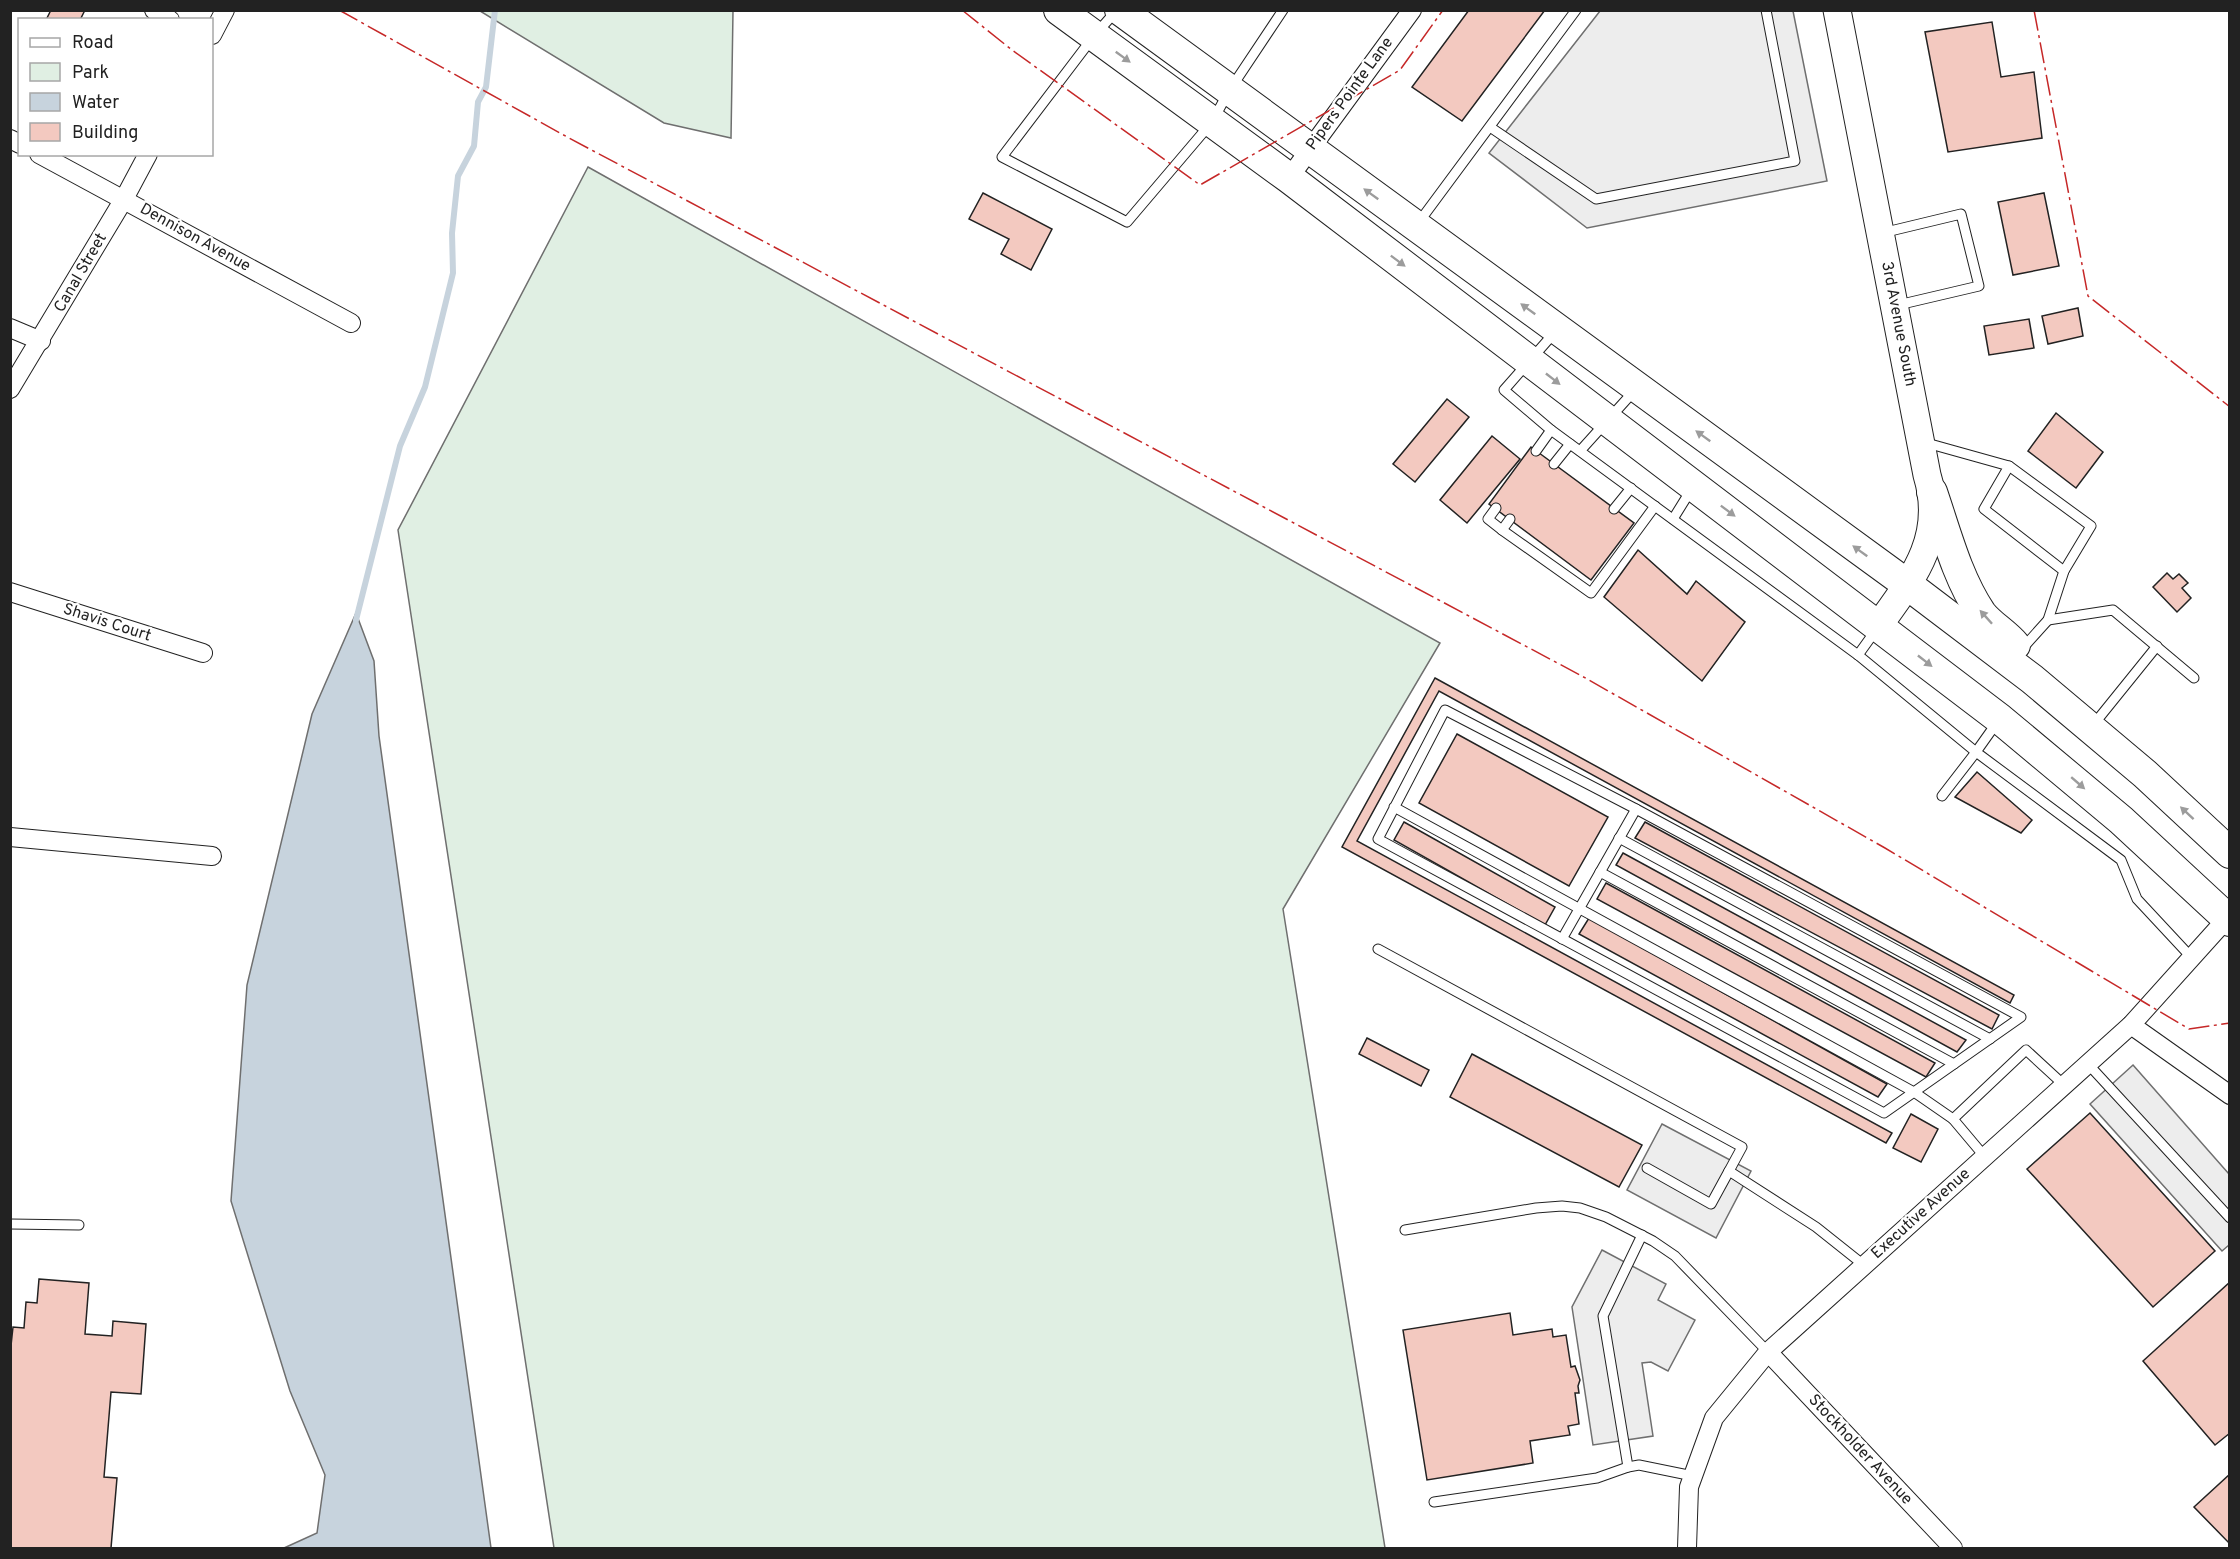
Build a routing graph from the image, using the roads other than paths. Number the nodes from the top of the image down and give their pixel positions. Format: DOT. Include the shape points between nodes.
graph roads {
  1 [pos="153,10"];
  2 [pos="225,10"];
  3 [pos="1059,10"];
  4 [pos="1118,10"];
  5 [pos="1283,10"];
  6 [pos="1412,10"];
  7 [pos="1576,10"];
  8 [pos="1766,10"];
  9 [pos="1837,10"];
  10 [pos="167,18"];
  11 [pos="213,33"];
  12 [pos="1094,36"];
  13 [pos="1229,91"];
  14 [pos="1212,122"];
  15 [pos="1490,127"];
  16 [pos="1310,150"];
  17 [pos="43,156"];
  18 [pos="147,156"];
  19 [pos="1289,178"];
  20 [pos="124,199"];
  21 [pos="1416,227"];
  22 [pos="1880,233"];
  23 [pos="1894,306"];
  24 [pos="351,323"];
  25 [pos="10,328"];
  26 [pos="1557,330"];
  27 [pos="41,340"];
  28 [pos="1528,360"];
  29 [pos="1637,388"];
  30 [pos="10,389"];
  31 [pos="1609,422"];
  32 [pos="1551,430"];
  33 [pos="1921,442"];
  34 [pos="1570,444"];
  35 [pos="1536,451"];
  36 [pos="1581,451"];
  37 [pos="1554,464"];
  38 [pos="2009,466"];
  39 [pos="1694,485"];
  40 [pos="1631,488"];
  41 [pos="1932,492"];
  42 [pos="1655,506"];
  43 [pos="1496,508"];
  44 [pos="1614,509"];
  45 [pos="1510,519"];
  46 [pos="1673,519"];
  47 [pos="1502,530"];
  48 [pos="1570,563"];
  49 [pos="2064,572"];
  50 [pos="1562,573"];
  51 [pos="1908,585"];
  52 [pos="10,592"];
  53 [pos="2048,620"];
  54 [pos="1879,625"];
  55 [pos="2157,646"];
  56 [pos="2020,652"];
  57 [pos="203,653"];
  58 [pos="1858,655"];
  59 [pos="2194,678"];
  60 [pos="2032,679"];
  61 [pos="2000,719"];
  62 [pos="2090,728"];
  63 [pos="1977,752"];
  64 [pos="1942,796"];
  65 [pos="1394,807"];
  66 [pos="1636,809"];
  67 [pos="10,837"];
  68 [pos="1619,838"];
  69 [pos="2229,853"];
  70 [pos="212,856"];
  71 [pos="1600,872"];
  72 [pos="1580,908"];
  73 [pos="2229,918"];
  74 [pos="1562,939"];
  75 [pos="1378,949"];
  76 [pos="2192,957"];
  77 [pos="2131,1025"];
  78 [pos="1990,1040"];
  79 [pos="1954,1064"];
  80 [pos="2088,1064"];
  81 [pos="2064,1085"];
  82 [pos="1914,1092"];
  83 [pos="2229,1095"];
  84 [pos="1953,1119"];
  85 [pos="1985,1157"];
  86 [pos="1647,1168"];
  87 [pos="1729,1171"];
  88 [pos="2229,1218"];
  89 [pos="10,1224"];
  90 [pos="79,1224"];
  91 [pos="1405,1230"];
  92 [pos="1642,1235"];
  93 [pos="1864,1266"];
  94 [pos="1768,1352"];
  95 [pos="1628,1467"];
  96 [pos="1693,1476"];
  97 [pos="1434,1502"];
  98 [pos="1687,1548"];
  99 [pos="1953,1548"];
  1 -- 10 [label="street"];
  2 -- 11 [label="street"];
  3 -- 12 [label="main road"];
  4 -- 12 [label="lane"];
  4 -- 13 [label="main road"];
  5 -- 13 [label="lane"];
  6 -- 16 [label="street, Pipers Pointe Lane"];
  7 -- 15 [label="lane"];
  8 -- 15 [label="lane" via="1795,161 1596,199"];
  9 -- 22 [label="main road, 3rd Avenue South"];
  12 -- 14 [label="main road, one-way"];
  12 -- 14 [label="lane" via="1002,157 1127,222"];
  13 -- 14 [label="lane"];
  13 -- 16 [label="main road"];
  14 -- 19 [label="main road"];
  15 -- 21 [label="lane"];
  16 -- 19 [label="street, Pipers Pointe Lane"];
  21 -- 16 [label="main road, one-way"];
  17 -- 20 [label="street, Dennison Avenue"];
  18 -- 20 [label="street, Canal Street"];
  19 -- 28 [label="main road, one-way"];
  20 -- 24 [label="street, Dennison Avenue"];
  20 -- 27 [label="street, Canal Street"];
  26 -- 21 [label="main road, one-way"];
  22 -- 23 [label="main road, 3rd Avenue South"];
  22 -- 23 [label="lane" via="1961,214 1979,286"];
  23 -- 33 [label="main road, 3rd Avenue South"];
  25 -- 27 [label="street"];
  26 -- 28 [label="lane"];
  26 -- 29 [label="main road"];
  27 -- 30 [label="street, Canal Street"];
  28 -- 31 [label="main road, one-way"];
  28 -- 32 [label="lane" via="1504,390"];
  29 -- 31 [label="lane"];
  51 -- 29 [label="main road, one-way"];
  31 -- 36 [label="lane"];
  31 -- 39 [label="main road"];
  32 -- 34 [label="lane"];
  32 -- 35 [label="lane"];
  33 -- 38 [label="lane"];
  33 -- 41 [label="main road, 3rd Avenue South"];
  34 -- 36 [label="lane"];
  34 -- 37 [label="lane"];
  36 -- 40 [label="lane"];
  38 -- 49 [label="lane" via="1984,509"];
  38 -- 49 [label="lane" via="2091,526"];
  39 -- 46 [label="lane"];
  39 -- 54 [label="main road, one-way"];
  40 -- 42 [label="lane"];
  40 -- 44 [label="lane"];
  41 -- 51 [label="main road, 3rd Avenue South" via="1933,520 1924,556"];
  56 -- 41 [label="main road, one-way" via="1983,615 1973,598"];
  42 -- 46 [label="lane"];
  42 -- 50 [label="lane" via="1591,593"];
  43 -- 47 [label="lane" via="1488,519"];
  45 -- 47 [label="lane"];
  46 -- 58 [label="lane"];
  47 -- 50 [label="lane"];
  48 -- 50 [label="lane"];
  49 -- 53 [label="lane"];
  51 -- 54 [label="main road, 3rd Avenue South"];
  51 -- 60 [label="main road"];
  52 -- 57 [label="street, Shavis Court"];
  53 -- 55 [label="lane" via="2113,610"];
  53 -- 56 [label="lane"];
  54 -- 58 [label="lane"];
  54 -- 61 [label="main road, one-way"];
  55 -- 59 [label="lane"];
  55 -- 62 [label="lane"];
  56 -- 60 [label="main road"];
  58 -- 63 [label="lane"];
  60 -- 62 [label="main road"];
  61 -- 63 [label="lane"];
  61 -- 73 [label="main road, one-way" via="2121,820"];
  69 -- 62 [label="main road, one-way"];
  63 -- 64 [label="lane"];
  63 -- 76 [label="lane" via="2121,860 2137,899"];
  65 -- 66 [label="lane" via="1445,710"];
  65 -- 72 [label="lane"];
  65 -- 74 [label="lane" via="1378,839"];
  66 -- 68 [label="lane"];
  66 -- 78 [label="lane" via="2021,1017"];
  67 -- 70 [label="street"];
  68 -- 71 [label="lane"];
  68 -- 78 [label="lane"];
  71 -- 72 [label="lane"];
  71 -- 79 [label="lane"];
  72 -- 74 [label="lane"];
  72 -- 82 [label="lane"];
  73 -- 76 [label="street, Executive Avenue"];
  74 -- 82 [label="lane" via="1884,1113"];
  75 -- 87 [label="lane" via="1742,1147"];
  76 -- 77 [label="street, Executive Avenue"];
  77 -- 80 [label="street, Executive Avenue"];
  77 -- 83 [label="street"];
  78 -- 79 [label="lane"];
  79 -- 82 [label="lane"];
  80 -- 81 [label="street, Executive Avenue"];
  80 -- 88 [label="lane"];
  81 -- 84 [label="lane" via="2026,1050"];
  81 -- 85 [label="street, Executive Avenue"];
  82 -- 84 [label="lane"];
  84 -- 85 [label="lane"];
  85 -- 93 [label="street, Executive Avenue"];
  86 -- 87 [label="lane" via="1711,1204"];
  87 -- 93 [label="lane" via="1816,1227"];
  89 -- 90 [label="lane"];
  91 -- 92 [label="lane" via="1562,1206 1606,1217"];
  92 -- 94 [label="lane" via="1675,1256"];
  92 -- 95 [label="lane" via="1603,1316"];
  93 -- 94 [label="street, Executive Avenue"];
  94 -- 96 [label="street, Executive Avenue" via="1714,1418"];
  94 -- 99 [label="street, Stockholder Avenue"];
  95 -- 96 [label="lane" via="1639,1465"];
  95 -- 97 [label="lane" via="1597,1478"];
  96 -- 98 [label="street, Executive Avenue" via="1689,1487"];
}
